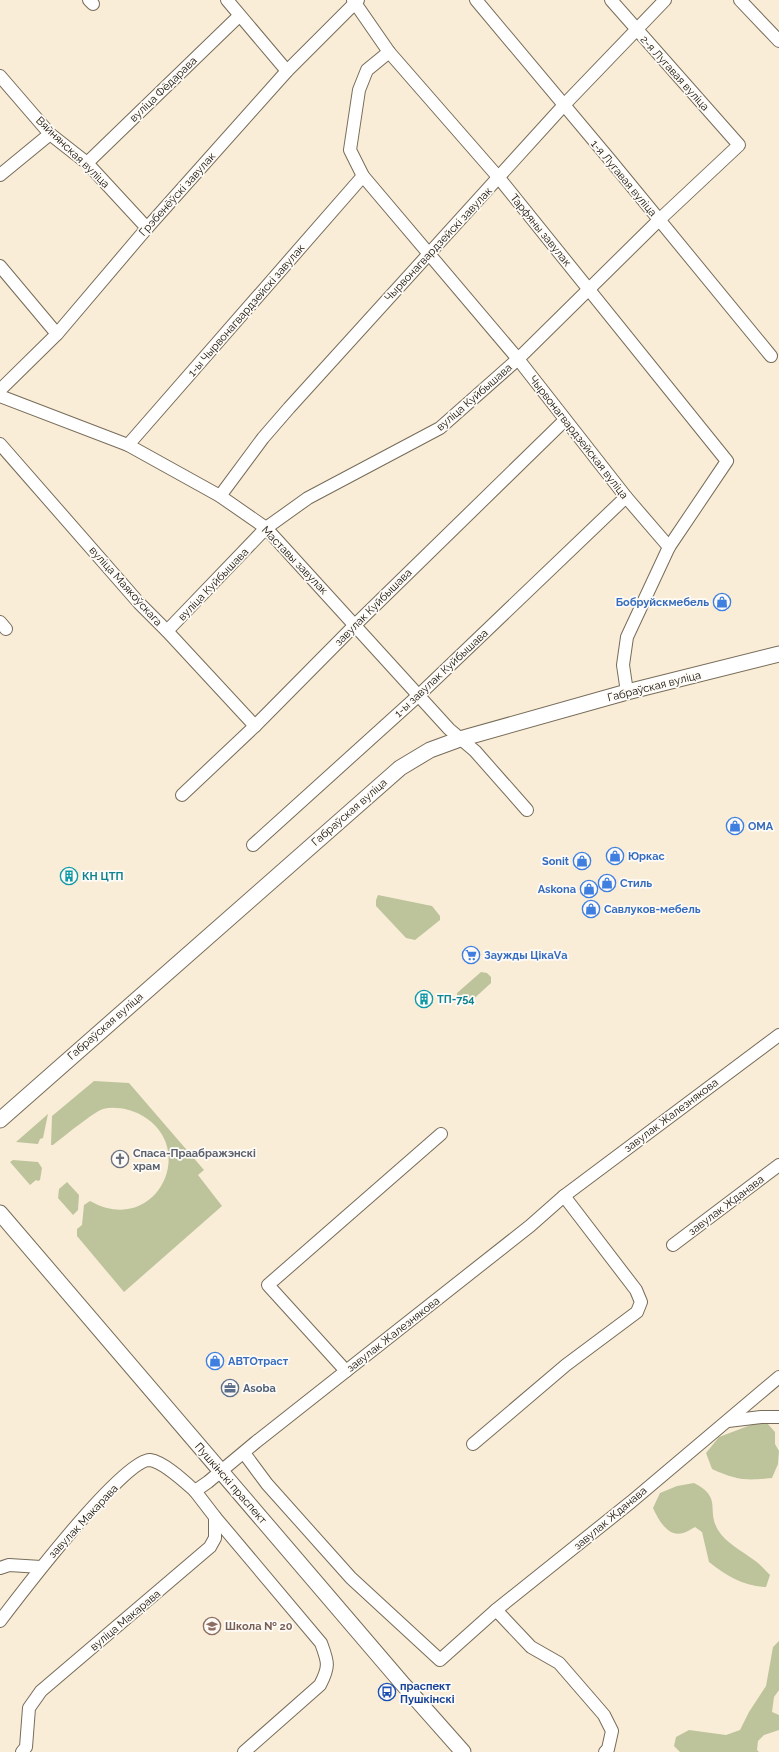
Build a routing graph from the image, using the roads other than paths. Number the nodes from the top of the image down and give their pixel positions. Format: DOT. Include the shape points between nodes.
graph roads {
  1 [pos="227,0"];
  2 [pos="476,0"];
  3 [pos="611,0"];
  4 [pos="665,0"];
  5 [pos="740,0"];
  6 [pos="355,1"];
  7 [pos="239,16"];
  8 [pos="636,30"];
  9 [pos="779,41"];
  10 [pos="389,52"];
  11 [pos="287,71"];
  12 [pos="0,76"];
  13 [pos="564,106"];
  14 [pos="50,134"];
  15 [pos="739,145"];
  16 [pos="86,163"];
  17 [pos="0,175"];
  18 [pos="363,176"];
  19 [pos="499,178"];
  20 [pos="659,220"];
  21 [pos="147,228"];
  22 [pos="429,252"];
  23 [pos="0,266"];
  24 [pos="589,290"];
  25 [pos="57,334"];
  26 [pos="771,356"];
  27 [pos="518,359"];
  28 [pos="0,390"];
  29 [pos="0,396"];
  30 [pos="565,420"];
  31 [pos="0,444"];
  32 [pos="128,445"];
  33 [pos="220,496"];
  34 [pos="626,497"];
  35 [pos="266,528"];
  36 [pos="669,547"];
  37 [pos="355,624"];
  38 [pos="167,631"];
  39 [pos="779,654"];
  40 [pos="627,692"];
  41 [pos="419,695"];
  42 [pos="255,726"];
  43 [pos="460,739"];
  44 [pos="182,795"];
  45 [pos="527,810"];
  46 [pos="254,845"];
  47 [pos="779,1035"];
  48 [pos="0,1120"];
  49 [pos="441,1134"];
  50 [pos="779,1165"];
  51 [pos="564,1196"];
  52 [pos="0,1213"];
  53 [pos="673,1245"];
  54 [pos="346,1371"];
  55 [pos="779,1377"];
  56 [pos="779,1417"];
  57 [pos="728,1421"];
  58 [pos="473,1444"];
  59 [pos="244,1453"];
  60 [pos="221,1472"];
  61 [pos="195,1491"];
  62 [pos="215,1517"];
  63 [pos="41,1567"];
  64 [pos="0,1568"];
  65 [pos="496,1610"];
  66 [pos="0,1621"];
  67 [pos="26,1750"];
  68 [pos="244,1752"];
  69 [pos="463,1752"];
  70 [pos="605,1752"];
  1 -- 7 [label="street"];
  2 -- 13 [label="street, 1-я Лугавая вуліца"];
  3 -- 8 [label="street, 2-я Лугавая вуліца"];
  4 -- 8 [label="street, Чырвонагвардзейскі завулак"];
  5 -- 9 [label="street"];
  6 -- 10 [label="street, Тарфяны завулак"];
  6 -- 11 [label="street, Грэбенёўскі завулак"];
  7 -- 11 [label="street"];
  7 -- 16 [label="street, вуліца Фёдарава"];
  8 -- 13 [label="street, Чырвонагвардзейскі завулак"];
  8 -- 15 [label="street, 2-я Лугавая вуліца"];
  10 -- 18 [label="street, Чырвонагвардзейская вуліца" via="368,70 359,90 350,150"];
  10 -- 19 [label="street, Тарфяны завулак"];
  11 -- 21 [label="street, Грэбенёўскі завулак"];
  12 -- 14 [label="street, Вяйнянская вуліца"];
  13 -- 19 [label="street, Чырвонагвардзейскі завулак"];
  13 -- 20 [label="street, 1-я Лугавая вуліца"];
  14 -- 16 [label="street, Вяйнянская вуліца"];
  14 -- 17 [label="street"];
  15 -- 20 [label="street, вуліца Куйбышава"];
  16 -- 21 [label="street, Вяйнянская вуліца"];
  18 -- 22 [label="street, Чырвонагвардзейская вуліца"];
  18 -- 32 [label="street, 1-ы Чырвонагвардзейскі завулак"];
  19 -- 22 [label="street, Чырвонагвардзейскі завулак"];
  19 -- 24 [label="street, Тарфяны завулак"];
  20 -- 24 [label="street, вуліца Куйбышава"];
  20 -- 26 [label="street, 1-я Лугавая вуліца"];
  21 -- 25 [label="street, Грэбенёўскі завулак"];
  22 -- 27 [label="street, Чырвонагвардзейская вуліца"];
  22 -- 33 [label="street, Чырвонагвардзейскі завулак" via="263,438"];
  23 -- 25 [label="street"];
  24 -- 27 [label="street, вуліца Куйбышава"];
  24 -- 36 [label="street, Тарфяны завулак" via="727,461"];
  25 -- 28 [label="street, Грэбенёўскі завулак"];
  27 -- 30 [label="street, Чырвонагвардзейская вуліца"];
  27 -- 35 [label="street, вуліца Куйбышава" via="440,428 308,498"];
  29 -- 32 [label="street, Маставы завулак"];
  30 -- 34 [label="street, Чырвонагвардзейская вуліца"];
  30 -- 37 [label="street, завулак Куйбышава"];
  31 -- 38 [label="street, вуліца Маякоўскага" via="139,603"];
  32 -- 33 [label="street, Маставы завулак"];
  33 -- 35 [label="street, Маставы завулак"];
  34 -- 36 [label="street, Чырвонагвардзейская вуліца"];
  34 -- 41 [label="street, 1-ы завулак Куйбышава"];
  35 -- 37 [label="street, Маставы завулак"];
  35 -- 38 [label="street, вуліца Куйбышава"];
  36 -- 40 [label="street" via="627,637 623,665"];
  37 -- 41 [label="street, Маставы завулак"];
  37 -- 42 [label="street, завулак Куйбышава"];
  38 -- 42 [label="street, вуліца Маякоўскага"];
  39 -- 40 [label="main road, Габраўская вуліца"];
  40 -- 43 [label="main road, Габраўская вуліца"];
  41 -- 43 [label="street, Маставы завулак"];
  41 -- 46 [label="street, 1-ы завулак Куйбышава"];
  42 -- 44 [label="street, завулак Куйбышава"];
  43 -- 45 [label="street, Маставы завулак" via="475,751"];
  43 -- 48 [label="main road, Габраўская вуліца" via="430,750 400,768"];
  47 -- 51 [label="street, завулак Жалезнякова"];
  49 -- 54 [label="street" via="268,1284"];
  50 -- 53 [label="street, завулак Жданава"];
  51 -- 54 [label="street, завулак Жалезнякова" via="530,1226"];
  51 -- 58 [label="street" via="636,1290 641,1302 637,1312 566,1365"];
  52 -- 60 [label="main road, Пушкінскі праспект"];
  54 -- 59 [label="street, завулак Жалезнякова"];
  55 -- 57 [label="street, завулак Жданава"];
  56 -- 57 [label="street"];
  57 -- 65 [label="street, завулак Жданава"];
  59 -- 60 [label="street, завулак Жалезнякова"];
  59 -- 65 [label="street, завулак Жданава" via="267,1484 351,1578 440,1660"];
  60 -- 61 [label="street"];
  60 -- 69 [label="main road, Пушкінскі праспект"];
  61 -- 62 [label="street"];
  61 -- 63 [label="street, завулак Макарава" via="161,1465 150,1460 140,1463 99,1500"];
  62 -- 67 [label="street, вуліца Макарава" via="215,1538 210,1547 41,1691 29,1708"];
  62 -- 68 [label="street" via="321,1642 326,1658 327,1671 320,1685"];
  63 -- 64 [label="street" via="9,1565"];
  63 -- 66 [label="street, завулак Макарава"];
  65 -- 70 [label="street" via="531,1647 559,1663 604,1715 612,1731"];
}
